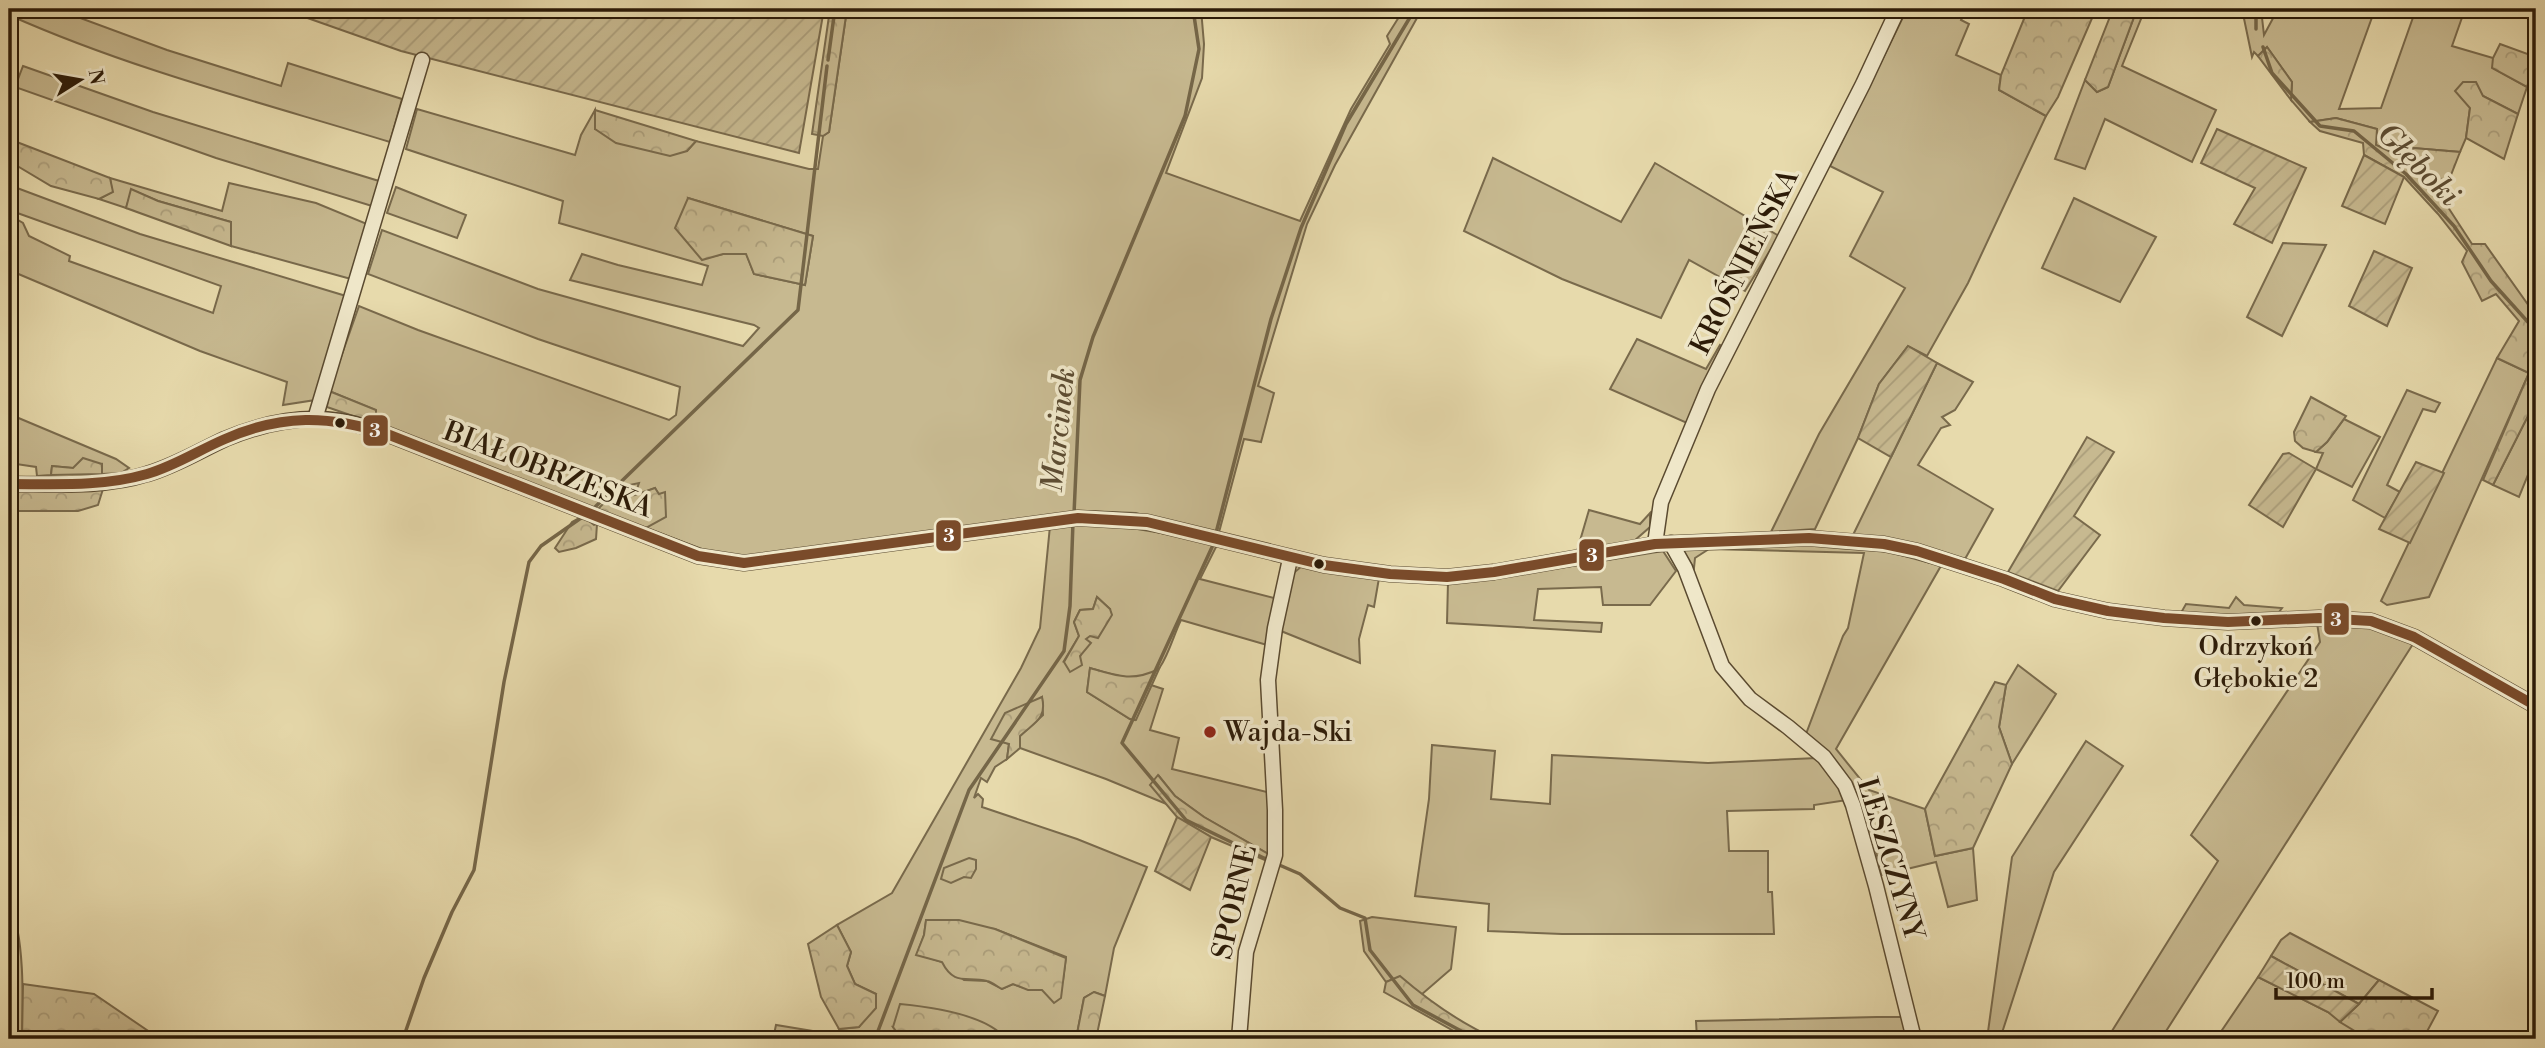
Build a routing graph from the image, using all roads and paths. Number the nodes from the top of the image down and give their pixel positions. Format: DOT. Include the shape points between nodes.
graph roads {
  1 [pos="1898,9"];
  2 [pos="422,60"];
  3 [pos="315,419"];
  4 [pos="9,484"];
  5 [pos="1671,543"];
  6 [pos="1655,544"];
  7 [pos="1289,563"];
  8 [pos="2536,706"];
  9 [pos="1239,1039"];
  10 [pos="1914,1039"];
  1 -- 6 [label="street, KROŚNIEŃSKA" via="1708,389 1661,502"];
  2 -- 3 [label="street"];
  3 -- 4 [label="street, BIAŁOBRZESKA" via="268,425 147,475 117,481"];
  3 -- 7 [label="street, BIAŁOBRZESKA" via="342,421 387,434 698,556 722,561 785,560 1073,518 1147,522"];
  5 -- 6 [label="street, BIAŁOBRZESKA"];
  5 -- 8 [label="street, BIAŁOBRZESKA" via="1809,538 1884,544 1938,557 2055,599 2108,611 2228,622 2371,621 2414,637"];
  5 -- 10 [label="street, LESZCZYNY" via="1722,666 1750,699 1824,757 1845,785 1875,881"];
  6 -- 7 [label="street, BIAŁOBRZESKA" via="1447,577"];
  7 -- 9 [label="street, SPORNE" via="1268,680 1273,862 1246,952"];
}
